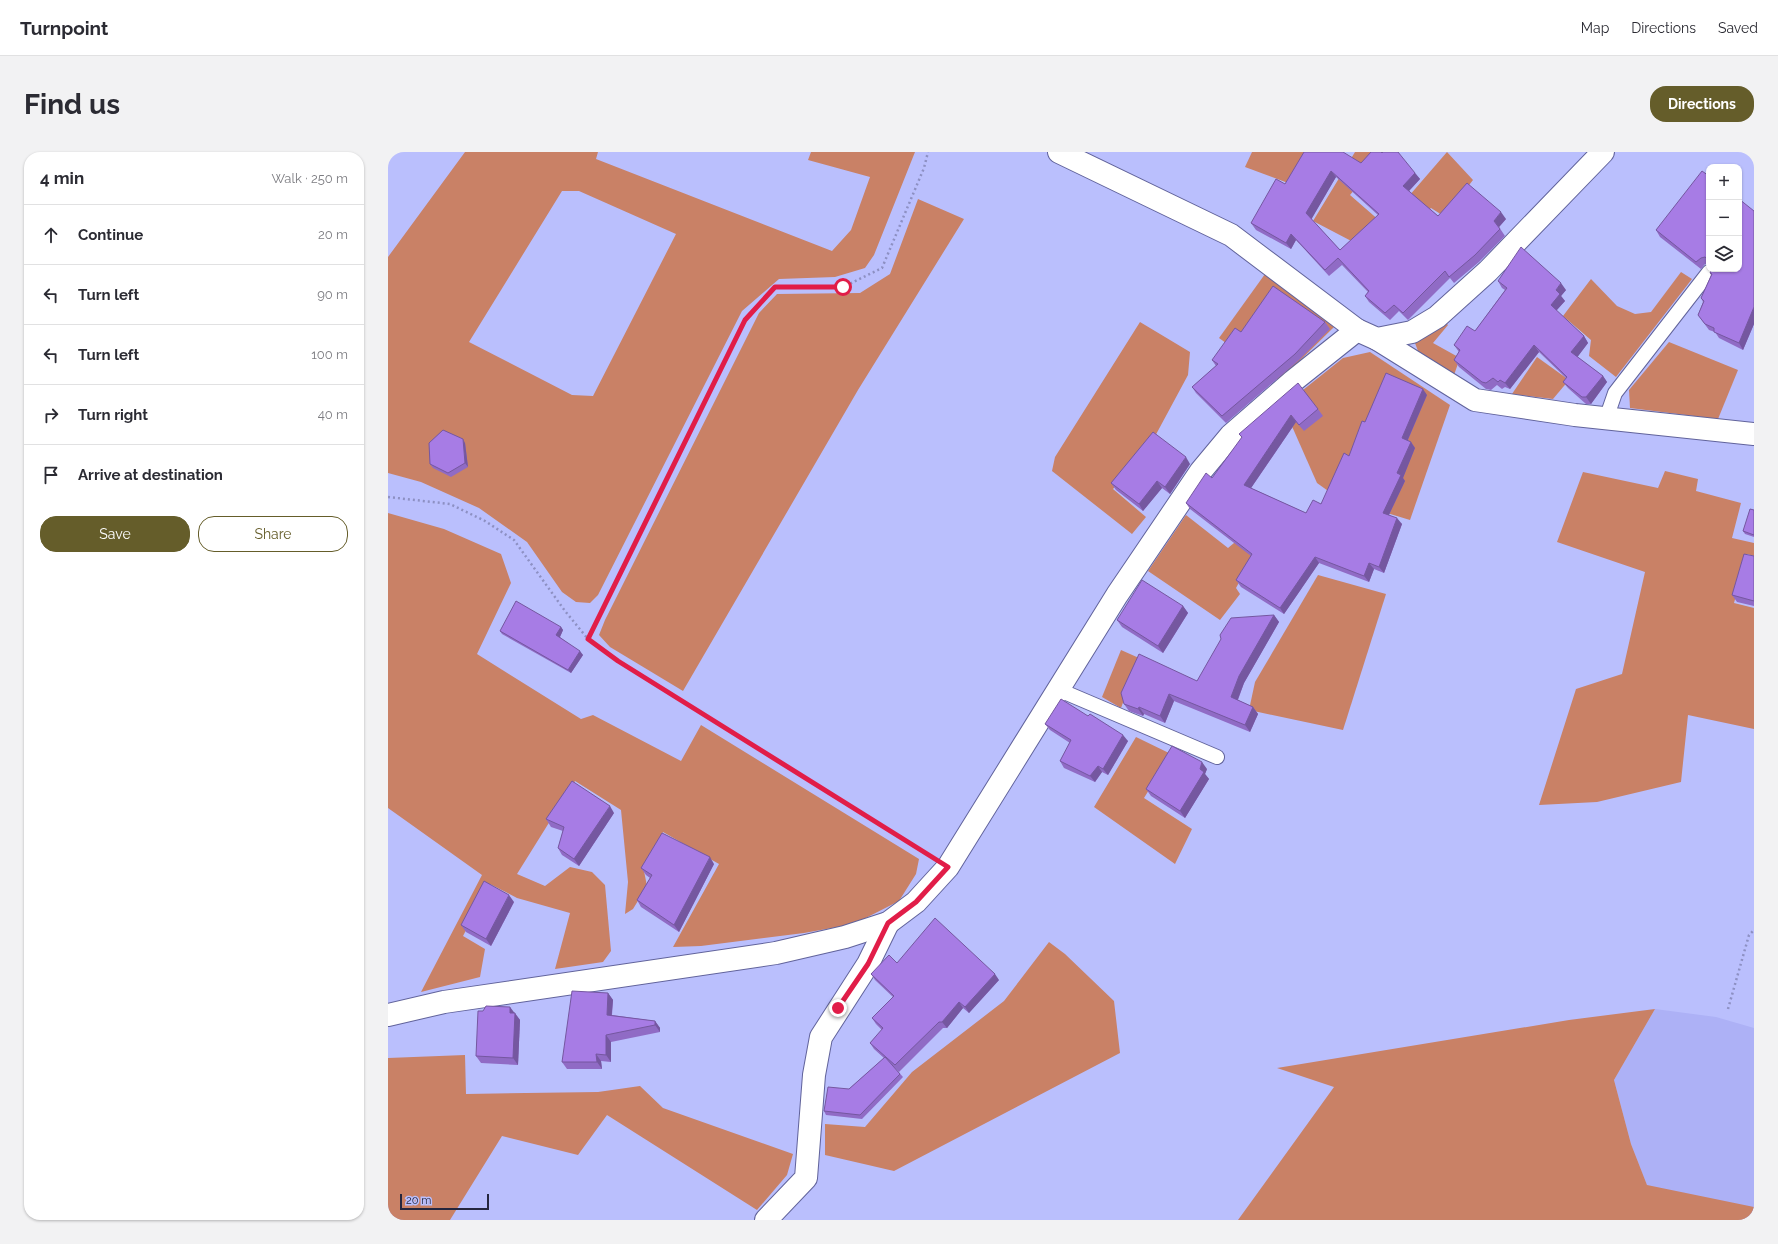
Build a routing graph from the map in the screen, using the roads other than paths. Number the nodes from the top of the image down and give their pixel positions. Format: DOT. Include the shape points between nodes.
graph roads {
  1 [pos="1059,152"];
  2 [pos="1603,152"];
  3 [pos="1709,272"];
  4 [pos="1357,330"];
  5 [pos="1376,339"];
  6 [pos="1606,419"];
  7 [pos="1754,434"];
  8 [pos="1057,690"];
  9 [pos="1217,758"];
  10 [pos="888,923"];
  11 [pos="388,1014"];
  12 [pos="766,1220"];
  1 -- 4 [label="street" via="1231,235"];
  2 -- 5 [label="street" via="1488,271 1437,317 1412,332"];
  3 -- 6 [label="lane" via="1615,393"];
  4 -- 5 [label="street"];
  4 -- 8 [label="street" via="1231,435 1201,471"];
  5 -- 6 [label="street" via="1475,400"];
  6 -- 7 [label="street"];
  8 -- 9 [label="lane"];
  8 -- 10 [label="street" via="948,867 916,902"];
  10 -- 11 [label="street" via="846,937 776,953 444,1002"];
  10 -- 12 [label="street" via="868,964 821,1037 814,1075 806,1178"];
}
